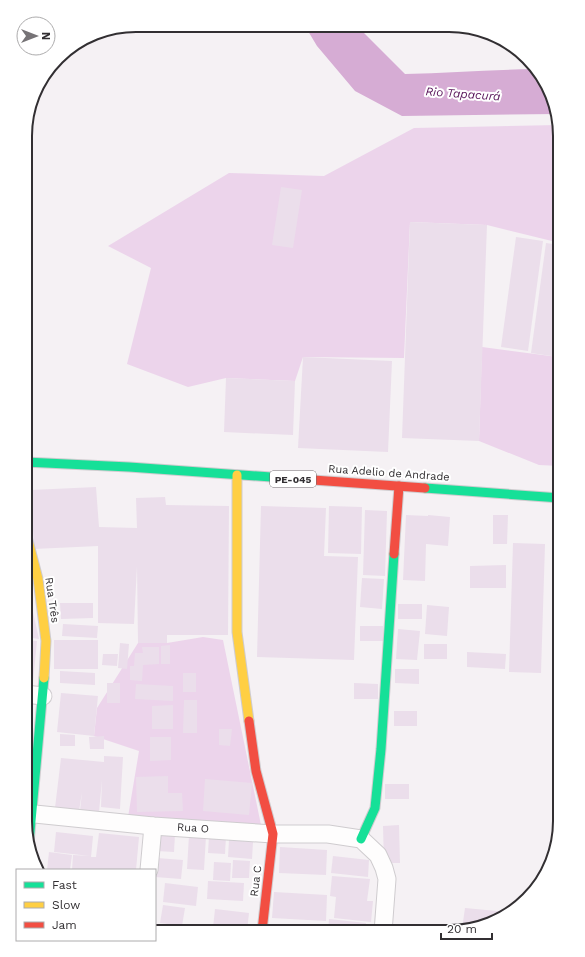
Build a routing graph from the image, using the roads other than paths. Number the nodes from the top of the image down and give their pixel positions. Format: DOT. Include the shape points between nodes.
graph roads {
  1 [pos="32,462"];
  2 [pos="237,475"];
  3 [pos="399,486"];
  4 [pos="553,497"];
  5 [pos="32,578"];
  6 [pos="32,695"];
  7 [pos="43,696"];
  8 [pos="32,783"];
  9 [pos="32,814"];
  10 [pos="153,826"];
  11 [pos="273,834"];
  12 [pos="361,839"];
  13 [pos="149,869"];
  14 [pos="263,925"];
  15 [pos="384,925"];
  1 -- 2 [label="street, Rua Adelio de Andrade / PE-045"];
  2 -- 3 [label="street, Rua Adelio de Andrade / PE-045"];
  2 -- 11 [label="street" via="237,632 256,771"];
  3 -- 4 [label="street, Rua Adelio de Andrade / PE-045"];
  3 -- 12 [label="street" via="375,808"];
  5 -- 7 [label="street, Rua Três" via="46,641"];
  6 -- 7 [label="street"];
  7 -- 8 [label="street, Rua Três"];
  9 -- 10 [label="street, Rua O"];
  10 -- 11 [label="street, Rua O"];
  10 -- 13 [label="street"];
  11 -- 12 [label="street, Rua O" via="328,834"];
  11 -- 14 [label="street, Rua C"];
  12 -- 15 [label="street" via="378,855 384,868 387,880"];
}
